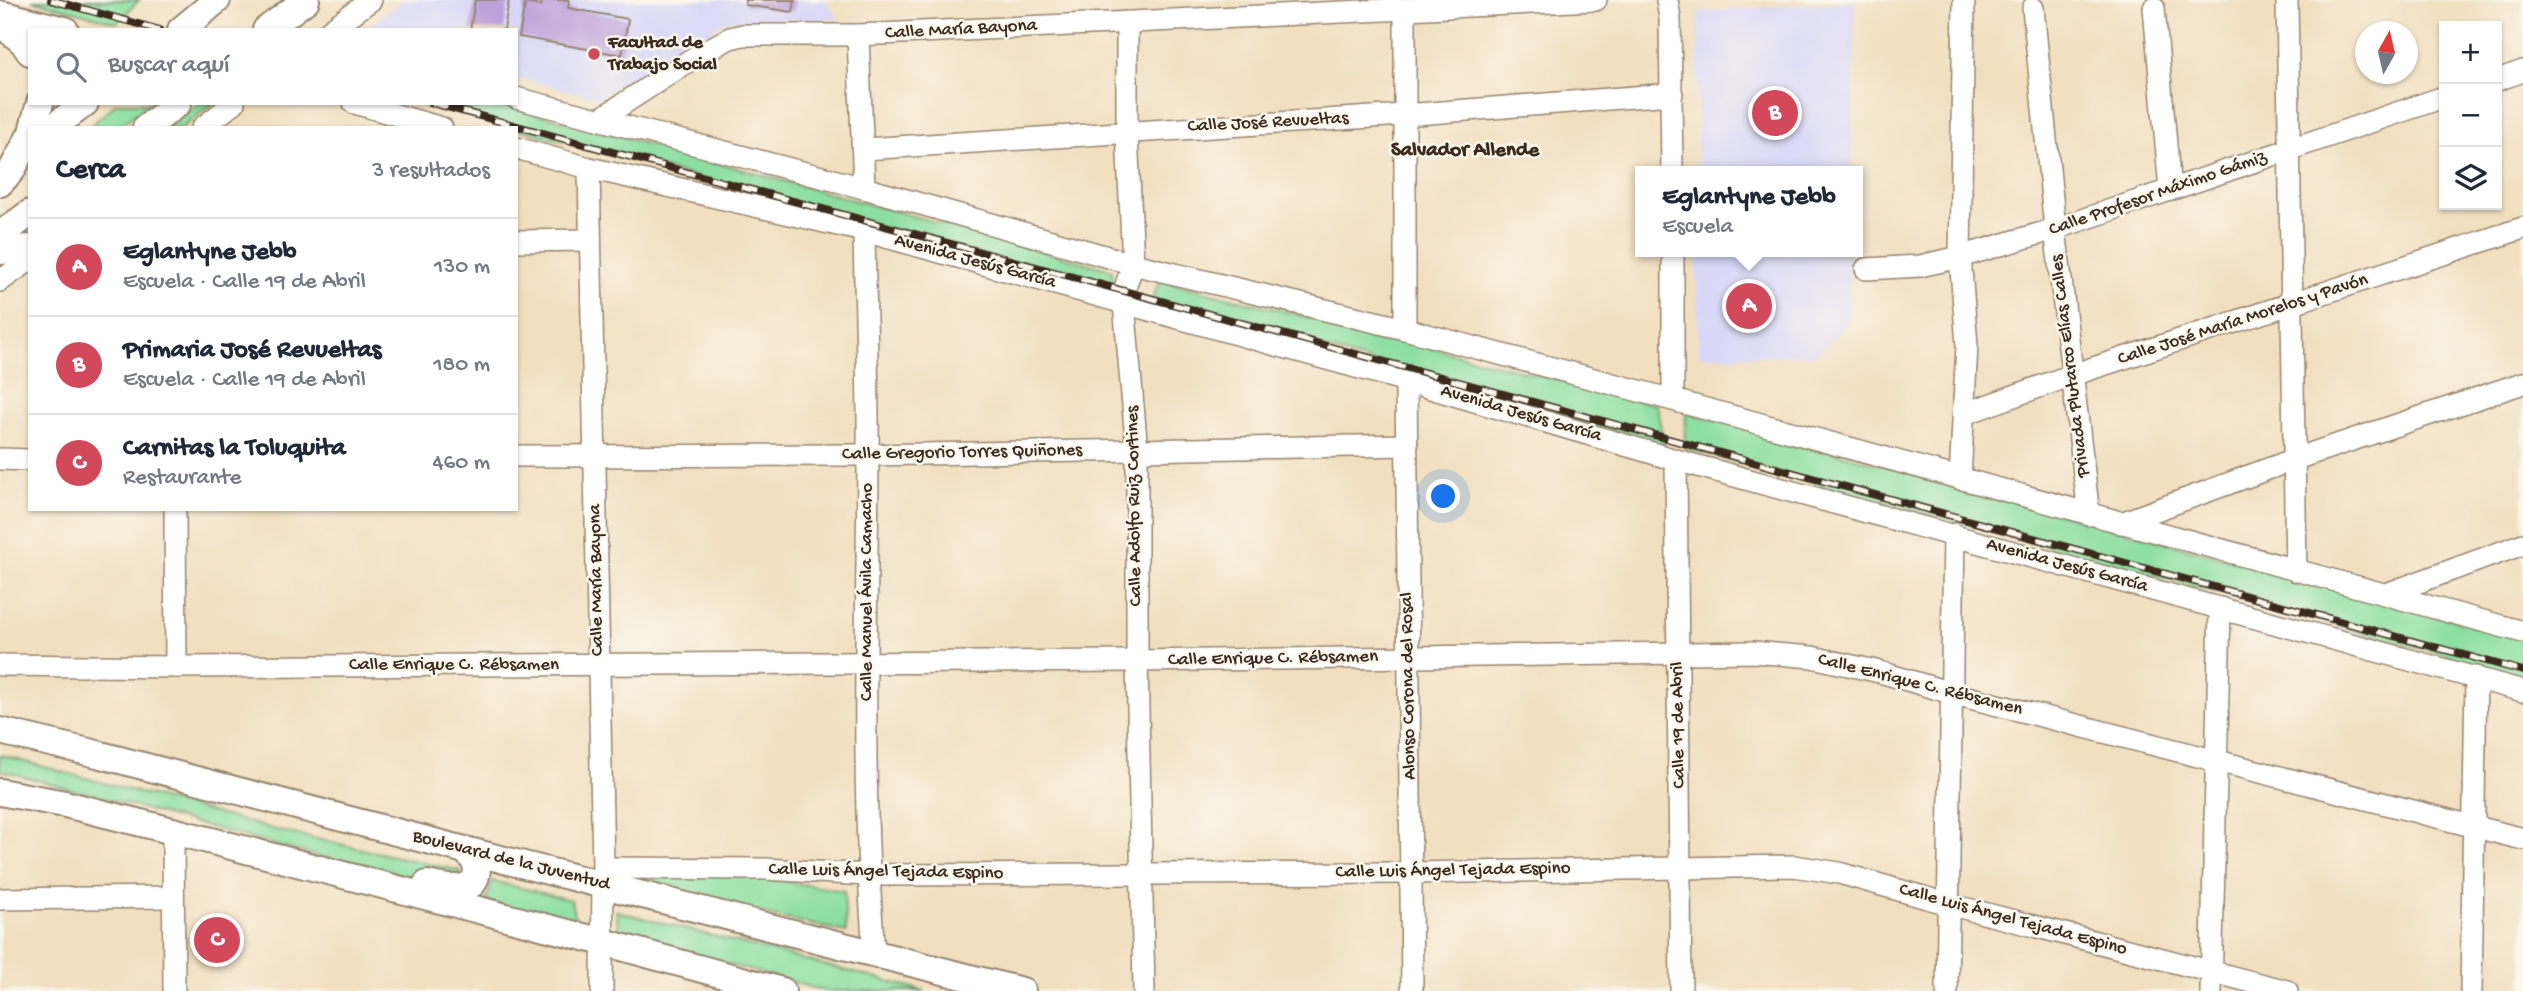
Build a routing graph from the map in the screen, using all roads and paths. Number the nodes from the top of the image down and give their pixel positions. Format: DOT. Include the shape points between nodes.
graph roads {
  1 [pos="217,0"];
  2 [pos="283,0"];
  3 [pos="306,0"];
  4 [pos="371,0"];
  5 [pos="1596,0"];
  6 [pos="1667,0"];
  7 [pos="1964,0"];
  8 [pos="2287,0"];
  9 [pos="2033,8"];
  10 [pos="2154,8"];
  11 [pos="1405,9"];
  12 [pos="0,14"];
  13 [pos="1127,22"];
  14 [pos="0,23"];
  15 [pos="57,28"];
  16 [pos="182,28"];
  17 [pos="266,28"];
  18 [pos="268,28"];
  19 [pos="333,28"];
  20 [pos="858,35"];
  21 [pos="28,49"];
  22 [pos="2523,71"];
  23 [pos="2502,78"];
  24 [pos="1672,94"];
  25 [pos="518,98"];
  26 [pos="2439,99"];
  27 [pos="39,105"];
  28 [pos="82,105"];
  29 [pos="175,105"];
  30 [pos="231,105"];
  31 [pos="361,105"];
  32 [pos="1404,115"];
  33 [pos="600,119"];
  34 [pos="33,126"];
  35 [pos="55,126"];
  36 [pos="149,126"];
  37 [pos="205,126"];
  38 [pos="435,126"];
  39 [pos="1127,132"];
  40 [pos="28,140"];
  41 [pos="28,141"];
  42 [pos="518,149"];
  43 [pos="864,149"];
  44 [pos="2289,149"];
  45 [pos="1672,166"];
  46 [pos="0,167"];
  47 [pos="589,168"];
  48 [pos="0,183"];
  49 [pos="864,188"];
  50 [pos="2170,190"];
  51 [pos="28,214"];
  52 [pos="2523,228"];
  53 [pos="2055,229"];
  54 [pos="864,232"];
  55 [pos="0,235"];
  56 [pos="590,240"];
  57 [pos="518,241"];
  58 [pos="28,248"];
  59 [pos="0,251"];
  60 [pos="1673,257"];
  61 [pos="1960,257"];
  62 [pos="28,261"];
  63 [pos="1133,264"];
  64 [pos="1866,269"];
  65 [pos="0,281"];
  66 [pos="1124,303"];
  67 [pos="2291,305"];
  68 [pos="1405,329"];
  69 [pos="2072,375"];
  70 [pos="1406,381"];
  71 [pos="2523,383"];
  72 [pos="1673,400"];
  73 [pos="1964,414"];
  74 [pos="1407,445"];
  75 [pos="1137,451"];
  76 [pos="594,455"];
  77 [pos="868,455"];
  78 [pos="518,456"];
  79 [pos="0,459"];
  80 [pos="2295,459"];
  81 [pos="28,460"];
  82 [pos="1676,460"];
  83 [pos="1960,479"];
  84 [pos="175,511"];
  85 [pos="2089,515"];
  86 [pos="2120,523"];
  87 [pos="1954,534"];
  88 [pos="2523,544"];
  89 [pos="2296,571"];
  90 [pos="2386,594"];
  91 [pos="2220,608"];
  92 [pos="2523,632"];
  93 [pos="1678,652"];
  94 [pos="1409,657"];
  95 [pos="1137,661"];
  96 [pos="866,662"];
  97 [pos="598,664"];
  98 [pos="0,665"];
  99 [pos="176,667"];
  100 [pos="2476,677"];
  101 [pos="2523,691"];
  102 [pos="1951,693"];
  103 [pos="0,731"];
  104 [pos="2217,761"];
  105 [pos="0,782"];
  106 [pos="0,792"];
  107 [pos="65,804"];
  108 [pos="2474,826"];
  109 [pos="173,831"];
  110 [pos="2523,839"];
  111 [pos="465,850"];
  112 [pos="287,862"];
  113 [pos="1680,867"];
  114 [pos="1411,873"];
  115 [pos="1141,874"];
  116 [pos="868,875"];
  117 [pos="603,876"];
  118 [pos="173,897"];
  119 [pos="0,899"];
  120 [pos="1948,904"];
  121 [pos="603,942"];
  122 [pos="874,953"];
  123 [pos="2212,982"];
  124 [pos="174,991"];
  125 [pos="602,991"];
  126 [pos="782,991"];
  127 [pos="1021,991"];
  128 [pos="1144,991"];
  129 [pos="1412,991"];
  130 [pos="1681,991"];
  131 [pos="1947,991"];
  132 [pos="2287,991"];
  133 [pos="2471,991"];
  1 -- 16 [label="main road"];
  2 -- 17 [label="main road"];
  3 -- 18 [label="main road"];
  4 -- 19 [label="street"];
  5 -- 11 [label="street, Calle María Bayona"];
  6 -- 24 [label="street"];
  7 -- 61 [label="street"];
  8 -- 44 [label="street"];
  9 -- 53 [label="street, Privada Plutarco Elías Calles"];
  10 -- 50 [label="street"];
  11 -- 13 [label="street, Calle María Bayona"];
  11 -- 32 [label="street"];
  12 -- 15 [label="main road"];
  13 -- 20 [label="street, Calle María Bayona"];
  13 -- 39 [label="street, Calle Adolfo Ruiz Cortines"];
  14 -- 21 [label="main road"];
  20 -- 33 [label="street, Calle María Bayona" via="730,38"];
  20 -- 43 [label="street"];
  22 -- 23 [label="street"];
  24 -- 32 [label="street, Calle José Revueltas"];
  24 -- 45 [label="street"];
  25 -- 33 [label="street"];
  26 -- 44 [label="street, Calle Profesor Máximo Gámiz"];
  27 -- 34 [label="main road"];
  28 -- 35 [label="main road"];
  29 -- 36 [label="main road"];
  30 -- 37 [label="street"];
  31 -- 38 [label="street"];
  32 -- 39 [label="street, Calle José Revueltas"];
  32 -- 68 [label="street"];
  33 -- 49 [label="street"];
  39 -- 43 [label="street, Calle José Revueltas"];
  39 -- 63 [label="street, Calle Adolfo Ruiz Cortines"];
  40 -- 46 [label="main road"];
  41 -- 48 [label="main road"];
  42 -- 47 [label="street, Avenida Jesús García"];
  43 -- 49 [label="street"];
  44 -- 50 [label="street, Calle Profesor Máximo Gámiz"];
  44 -- 67 [label="street"];
  47 -- 54 [label="street, Avenida Jesús García"];
  47 -- 56 [label="street, Calle María Bayona"];
  49 -- 63 [label="street"];
  50 -- 53 [label="street, Calle Profesor Máximo Gámiz"];
  51 -- 55 [label="main road"];
  52 -- 67 [label="street, Calle José María Morelos y Pavón"];
  53 -- 61 [label="street, Calle Profesor Máximo Gámiz"];
  53 -- 69 [label="street, Privada Plutarco Elías Calles"];
  54 -- 66 [label="street, Avenida Jesús García"];
  54 -- 77 [label="street, Calle Manuel Ávila Camacho"];
  56 -- 57 [label="street"];
  56 -- 76 [label="street, Calle María Bayona"];
  58 -- 59 [label="main road"];
  60 -- 72 [label="street"];
  61 -- 64 [label="street, Calle Profesor Máximo Gámiz" via="1920,266"];
  61 -- 73 [label="street" via="1967,345"];
  62 -- 65 [label="street"];
  63 -- 66 [label="street, Calle Adolfo Ruiz Cortines"];
  63 -- 68 [label="street"];
  66 -- 70 [label="street, Avenida Jesús García"];
  66 -- 75 [label="street, Calle Adolfo Ruiz Cortines"];
  67 -- 69 [label="street, Calle José María Morelos y Pavón"];
  67 -- 80 [label="street"];
  68 -- 72 [label="street"];
  69 -- 73 [label="street, Calle José María Morelos y Pavón"];
  69 -- 85 [label="street, Privada Plutarco Elías Calles"];
  70 -- 74 [label="street, Alonso Corona del Rosal"];
  70 -- 82 [label="street, Avenida Jesús García"];
  71 -- 80 [label="street"];
  72 -- 83 [label="street"];
  73 -- 83 [label="street"];
  74 -- 75 [label="street, Calle Gregorio Torres Quiñones"];
  74 -- 94 [label="street, Alonso Corona del Rosal"];
  75 -- 77 [label="street, Calle Gregorio Torres Quiñones"];
  75 -- 95 [label="street, Calle Adolfo Ruiz Cortines"];
  76 -- 77 [label="street, Calle Gregorio Torres Quiñones"];
  76 -- 78 [label="street, Calle Gregorio Torres Quiñones"];
  76 -- 97 [label="street, Calle María Bayona"];
  77 -- 96 [label="street, Calle Manuel Ávila Camacho"];
  79 -- 81 [label="street"];
  80 -- 86 [label="street"];
  80 -- 89 [label="street"];
  82 -- 87 [label="street, Avenida Jesús García"];
  82 -- 93 [label="street, Calle 19 de Abril"];
  83 -- 85 [label="street"];
  84 -- 99 [label="street"];
  85 -- 86 [label="street"];
  86 -- 89 [label="street"];
  87 -- 91 [label="street, Avenida Jesús García"];
  87 -- 102 [label="street"];
  88 -- 90 [label="street"];
  89 -- 90 [label="street"];
  90 -- 92 [label="street"];
  91 -- 100 [label="street, Avenida Jesús García"];
  91 -- 104 [label="street"];
  93 -- 94 [label="street, Calle Enrique C. Rébsamen"];
  93 -- 102 [label="street, Calle Enrique C. Rébsamen" via="1812,657"];
  93 -- 113 [label="street, Calle 19 de Abril"];
  94 -- 95 [label="street, Calle Enrique C. Rébsamen"];
  94 -- 114 [label="street, Alonso Corona del Rosal"];
  95 -- 96 [label="street, Calle Enrique C. Rébsamen"];
  95 -- 115 [label="street, Calle Adolfo Ruiz Cortines"];
  96 -- 97 [label="street, Calle Enrique C. Rébsamen"];
  96 -- 116 [label="street, Calle Manuel Ávila Camacho"];
  97 -- 99 [label="street, Calle Enrique C. Rébsamen"];
  97 -- 117 [label="street, Calle María Bayona"];
  98 -- 99 [label="street, Calle Enrique C. Rébsamen"];
  100 -- 101 [label="street, Avenida Jesús García"];
  100 -- 108 [label="street"];
  102 -- 104 [label="street, Calle Enrique C. Rébsamen"];
  102 -- 120 [label="street"];
  103 -- 111 [label="main road, Boulevard de la Juventud"];
  104 -- 108 [label="street, Calle Enrique C. Rébsamen"];
  104 -- 123 [label="street"];
  105 -- 107 [label="main road"];
  106 -- 107 [label="main road"];
  107 -- 109 [label="main road"];
  108 -- 110 [label="street, Calle Enrique C. Rébsamen"];
  108 -- 133 [label="street"];
  109 -- 112 [label="main road"];
  109 -- 118 [label="street"];
  111 -- 112 [label="main road" via="476,862 477,873 468,887 457,888"];
  111 -- 117 [label="main road, Boulevard de la Juventud"];
  112 -- 121 [label="main road"];
  113 -- 114 [label="street, Calle Luis Ángel Tejada Espino"];
  113 -- 120 [label="street, Calle Luis Ángel Tejada Espino" via="1794,866 1839,873"];
  113 -- 130 [label="street, Calle 19 de Abril"];
  114 -- 115 [label="street, Calle Luis Ángel Tejada Espino"];
  114 -- 129 [label="street, Alonso Corona del Rosal"];
  115 -- 116 [label="street, Calle Luis Ángel Tejada Espino"];
  115 -- 128 [label="street, Calle Adolfo Ruiz Cortines"];
  116 -- 117 [label="street, Calle Luis Ángel Tejada Espino" via="765,869"];
  116 -- 122 [label="street, Calle Manuel Ávila Camacho"];
  117 -- 121 [label="street, Calle María Bayona"];
  117 -- 122 [label="main road, Boulevard de la Juventud"];
  118 -- 119 [label="street"];
  118 -- 124 [label="street"];
  120 -- 123 [label="street, Calle Luis Ángel Tejada Espino"];
  120 -- 131 [label="street"];
  121 -- 125 [label="street, Calle María Bayona"];
  121 -- 126 [label="main road"];
  122 -- 127 [label="main road, Boulevard de la Juventud"];
  123 -- 132 [label="street, Calle Luis Ángel Tejada Espino"];
}
